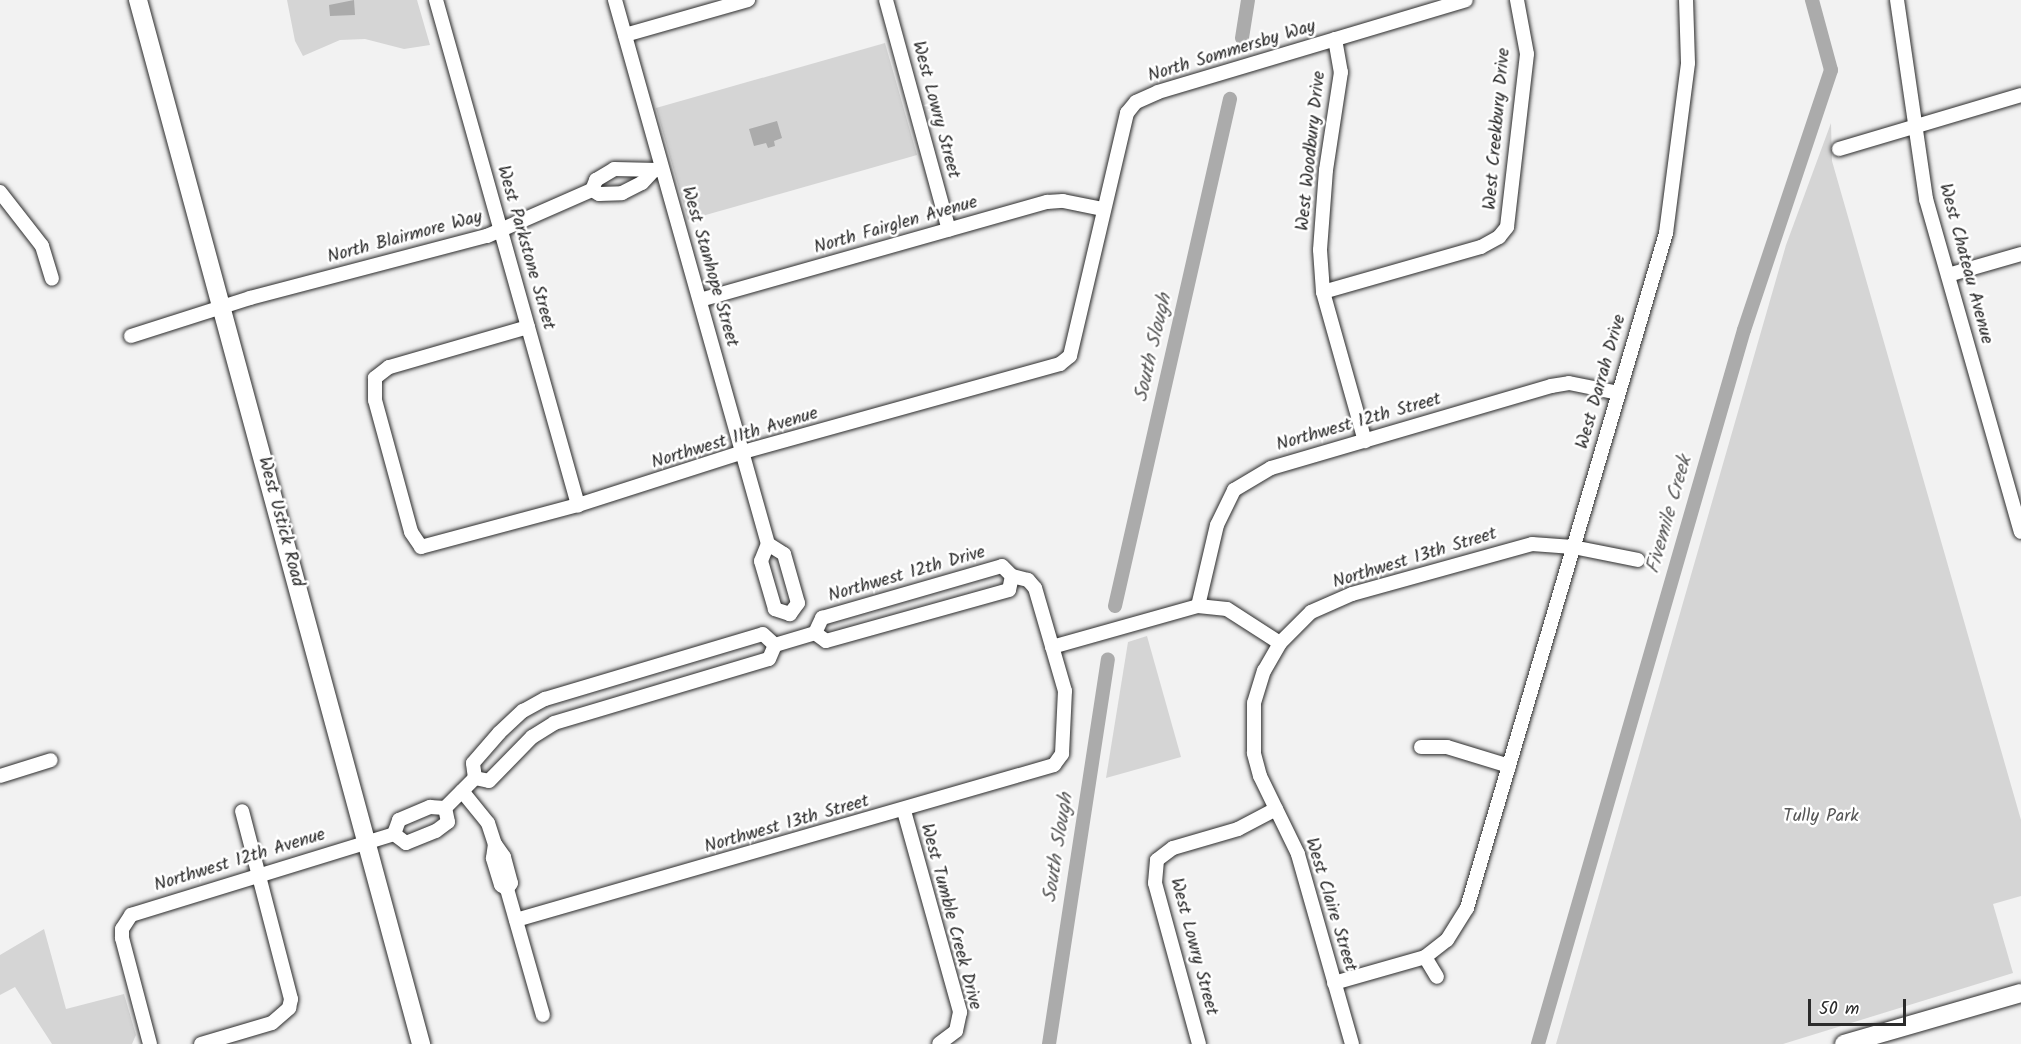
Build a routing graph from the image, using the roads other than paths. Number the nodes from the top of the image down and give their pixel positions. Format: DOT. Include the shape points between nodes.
graph roads {
  1 [pos="138,0"];
  2 [pos="436,0"];
  3 [pos="615,0"];
  4 [pos="748,0"];
  5 [pos="886,0"];
  6 [pos="1466,0"];
  7 [pos="1517,0"];
  8 [pos="1686,0"];
  9 [pos="1897,0"];
  10 [pos="625,35"];
  11 [pos="1335,39"];
  12 [pos="2021,95"];
  13 [pos="1918,126"];
  14 [pos="1839,149"];
  15 [pos="658,170"];
  16 [pos="592,190"];
  17 [pos="0,192"];
  18 [pos="1103,209"];
  19 [pos="501,230"];
  20 [pos="949,230"];
  21 [pos="2021,254"];
  22 [pos="1948,275"];
  23 [pos="52,278"];
  24 [pos="1323,292"];
  25 [pos="700,300"];
  26 [pos="222,309"];
  27 [pos="528,327"];
  28 [pos="131,336"];
  29 [pos="1060,364"];
  30 [pos="1618,393"];
  31 [pos="1365,441"];
  32 [pos="743,452"];
  33 [pos="579,506"];
  34 [pos="2021,532"];
  35 [pos="768,544"];
  36 [pos="1573,547"];
  37 [pos="1638,560"];
  38 [pos="1012,576"];
  39 [pos="1198,606"];
  40 [pos="790,614"];
  41 [pos="815,633"];
  42 [pos="797,638"];
  43 [pos="1280,643"];
  44 [pos="775,645"];
  45 [pos="1052,647"];
  46 [pos="1421,747"];
  47 [pos="51,760"];
  48 [pos="1509,766"];
  49 [pos="0,776"];
  50 [pos="475,778"];
  51 [pos="462,791"];
  52 [pos="445,808"];
  53 [pos="1276,809"];
  54 [pos="904,811"];
  55 [pos="242,812"];
  56 [pos="394,834"];
  57 [pos="367,842"];
  58 [pos="259,875"];
  59 [pos="516,920"];
  60 [pos="1425,957"];
  61 [pos="1437,977"];
  62 [pos="1334,983"];
  63 [pos="2021,993"];
  64 [pos="543,1015"];
  65 [pos="150,1044"];
  66 [pos="201,1044"];
  67 [pos="420,1044"];
  68 [pos="939,1044"];
  69 [pos="1200,1044"];
  70 [pos="1352,1044"];
  71 [pos="1844,1044"];
  1 -- 26 [label="main road, West Ustick Road"];
  2 -- 19 [label="street, West Parkstone Street"];
  3 -- 10 [label="street, West Stanhope Street"];
  4 -- 10 [label="street"];
  5 -- 20 [label="street, West Lowry Street"];
  6 -- 11 [label="street, North Sommersby Way"];
  7 -- 24 [label="street, West Creekbury Drive" via="1527,54 1507,227 1499,237 1481,247"];
  8 -- 30 [label="street, West Darrah Drive" via="1688,63 1666,233"];
  9 -- 13 [label="street, West Chateau Avenue"];
  10 -- 15 [label="street, West Stanhope Street"];
  11 -- 18 [label="street, North Sommersby Way" via="1136,102 1127,113"];
  11 -- 24 [label="street, West Woodbury Drive" via="1341,72 1326,170 1320,250"];
  12 -- 13 [label="street"];
  13 -- 14 [label="street"];
  13 -- 22 [label="street, West Chateau Avenue" via="1926,199"];
  15 -- 16 [label="street, North Blairmore Way" via="622,193 599,194"];
  15 -- 16 [label="street, North Blairmore Way" via="614,169 596,180"];
  15 -- 25 [label="street, West Stanhope Street"];
  16 -- 19 [label="street, North Blairmore Way"];
  17 -- 23 [label="street" via="42,246"];
  18 -- 20 [label="street, North Fairglen Avenue" via="1047,202"];
  18 -- 29 [label="street, North Sommersby Way" via="1070,356"];
  19 -- 26 [label="street, North Blairmore Way"];
  19 -- 27 [label="street, West Parkstone Street"];
  20 -- 25 [label="street, North Fairglen Avenue"];
  21 -- 22 [label="street"];
  22 -- 34 [label="street, West Chateau Avenue"];
  24 -- 31 [label="street, West Woodbury Drive"];
  25 -- 32 [label="street, West Stanhope Street"];
  26 -- 28 [label="street, North Blairmore Way"];
  26 -- 57 [label="main road, West Ustick Road"];
  27 -- 33 [label="street, West Parkstone Street"];
  27 -- 33 [label="street, Northwest 11th Avenue" via="389,367 375,378 378,411 411,532 421,547"];
  29 -- 32 [label="street, Northwest 11th Avenue"];
  30 -- 31 [label="street, Northwest 12th Street" via="1569,383 1551,386"];
  30 -- 36 [label="street, West Darrah Drive"];
  31 -- 39 [label="street, Northwest 12th Street" via="1271,468 1234,490 1217,525"];
  32 -- 33 [label="street, Northwest 11th Avenue"];
  32 -- 35 [label="street, West Stanhope Street"];
  35 -- 40 [label="street, West Stanhope Street" via="784,554 798,603"];
  35 -- 40 [label="street, West Stanhope Street" via="761,561 775,609"];
  36 -- 37 [label="street, Northwest 13th Street"];
  36 -- 43 [label="street, Northwest 13th Street" via="1533,544 1352,594 1311,612"];
  36 -- 48 [label="street, West Darrah Drive"];
  38 -- 41 [label="street, Northwest 12th Drive" via="1002,566 822,618"];
  38 -- 41 [label="street, Northwest 12th Drive" via="1009,590 826,642"];
  38 -- 45 [label="street" via="1028,580 1035,588"];
  39 -- 43 [label="street" via="1227,609"];
  39 -- 45 [label="street"];
  40 -- 42 [label="street, West Stanhope Street"];
  41 -- 42 [label="street, Northwest 12th Drive"];
  42 -- 44 [label="street, Northwest 12th Drive"];
  43 -- 53 [label="street, West Claire Street" via="1264,671 1254,703 1252,729 1260,776"];
  44 -- 50 [label="street, Northwest 12th Drive" via="770,658 554,723 532,737 489,781"];
  44 -- 50 [label="street, Northwest 12th Drive" via="763,634 545,699 523,711 499,733 473,763"];
  45 -- 54 [label="street, Northwest 13th Street" via="1065,691 1062,754 1054,765"];
  46 -- 48 [label="street" via="1448,747"];
  47 -- 49 [label="street"];
  48 -- 60 [label="street, West Darrah Drive" via="1467,908 1448,940"];
  50 -- 51 [label="street, Northwest 12th Drive"];
  51 -- 52 [label="street, Northwest 12th Drive"];
  51 -- 59 [label="street" via="488,823 504,857 511,883 507,889"];
  52 -- 56 [label="street, Northwest 12th Drive" via="430,807 399,820"];
  52 -- 56 [label="street, Northwest 12th Drive" via="448,822 436,831 406,843"];
  53 -- 62 [label="street, West Claire Street" via="1298,854"];
  53 -- 69 [label="street, West Lowry Street" via="1238,829 1173,848 1157,860 1155,883"];
  54 -- 59 [label="street, Northwest 13th Street"];
  54 -- 68 [label="street, West Tumble Creek Drive" via="960,1012 956,1031"];
  55 -- 58 [label="street"];
  56 -- 57 [label="street, Northwest 12th Drive"];
  57 -- 58 [label="street, Northwest 12th Avenue"];
  57 -- 67 [label="main road, West Ustick Road"];
  58 -- 65 [label="street, Northwest 12th Avenue" via="138,911 126,921 122,938"];
  58 -- 66 [label="street" via="290,991 290,1008 272,1023"];
  59 -- 64 [label="street"];
  60 -- 61 [label="street"];
  60 -- 62 [label="street, West Darrah Drive"];
  62 -- 70 [label="street, West Claire Street"];
  63 -- 71 [label="main road"];
}
